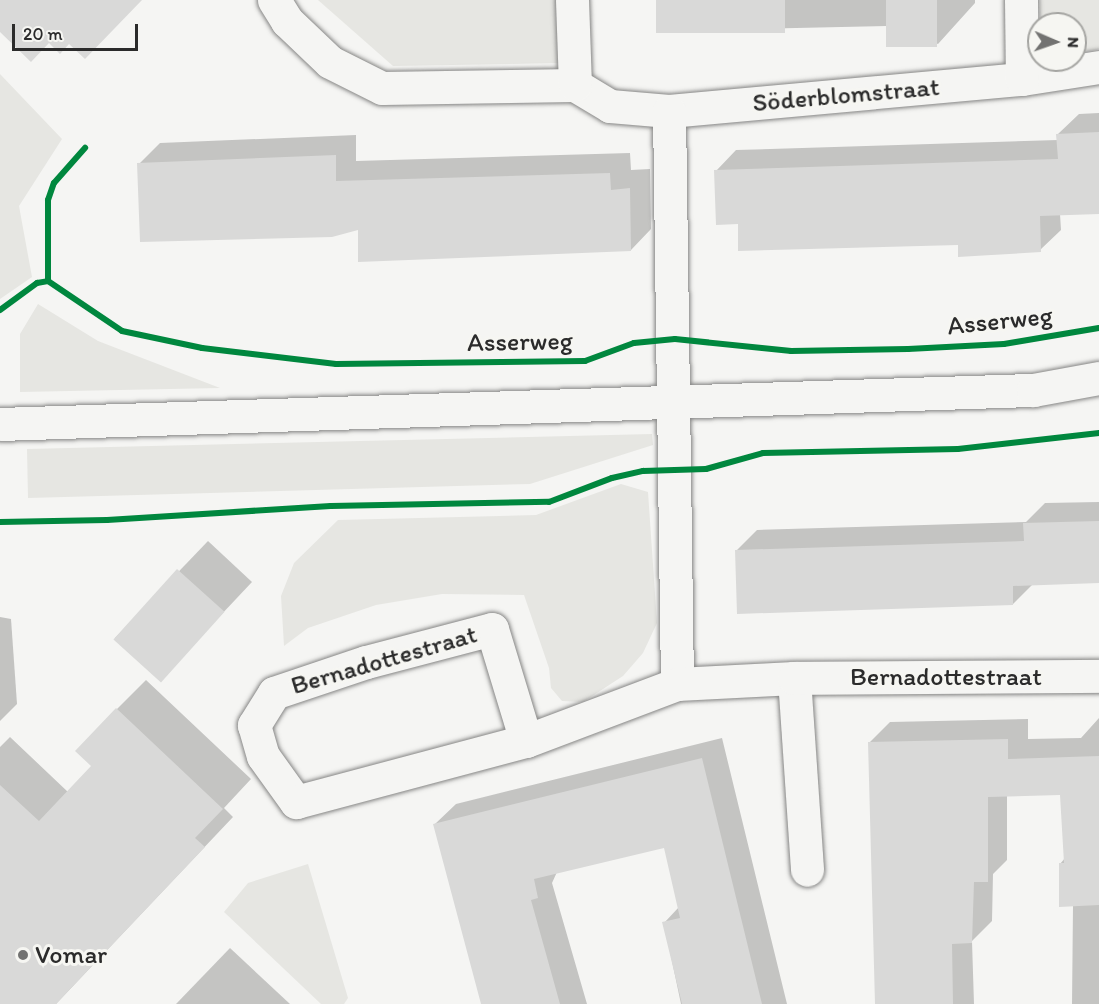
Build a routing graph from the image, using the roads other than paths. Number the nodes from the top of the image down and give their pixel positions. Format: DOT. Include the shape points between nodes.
graph roads {
  1 [pos="274,0"];
  2 [pos="572,0"];
  3 [pos="1022,0"];
  4 [pos="1099,67"];
  5 [pos="1022,79"];
  6 [pos="574,85"];
  7 [pos="669,111"];
  8 [pos="1099,378"];
  9 [pos="674,404"];
  10 [pos="0,424"];
  11 [pos="1099,676"];
  12 [pos="794,678"];
  13 [pos="677,684"];
  14 [pos="526,741"];
  15 [pos="807,870"];
  1 -- 6 [label="street" via="286,21 330,62 382,88"];
  2 -- 6 [label="street"];
  3 -- 5 [label="street"];
  4 -- 5 [label="street, Söderblomstraat"];
  5 -- 7 [label="street, Söderblomstraat"];
  6 -- 7 [label="street, Söderblomstraat" via="610,106"];
  7 -- 9 [label="street"];
  8 -- 9 [label="street" via="1033,390"];
  9 -- 10 [label="street"];
  9 -- 13 [label="street"];
  11 -- 12 [label="street, Bernadottestraat"];
  12 -- 13 [label="street, Bernadottestraat"];
  12 -- 15 [label="street"];
  13 -- 14 [label="street, Bernadottestraat"];
  14 -- 14 [label="street, Bernadottestraat" via="296,802 263,756 254,725 274,693 366,662 492,629"];
}
